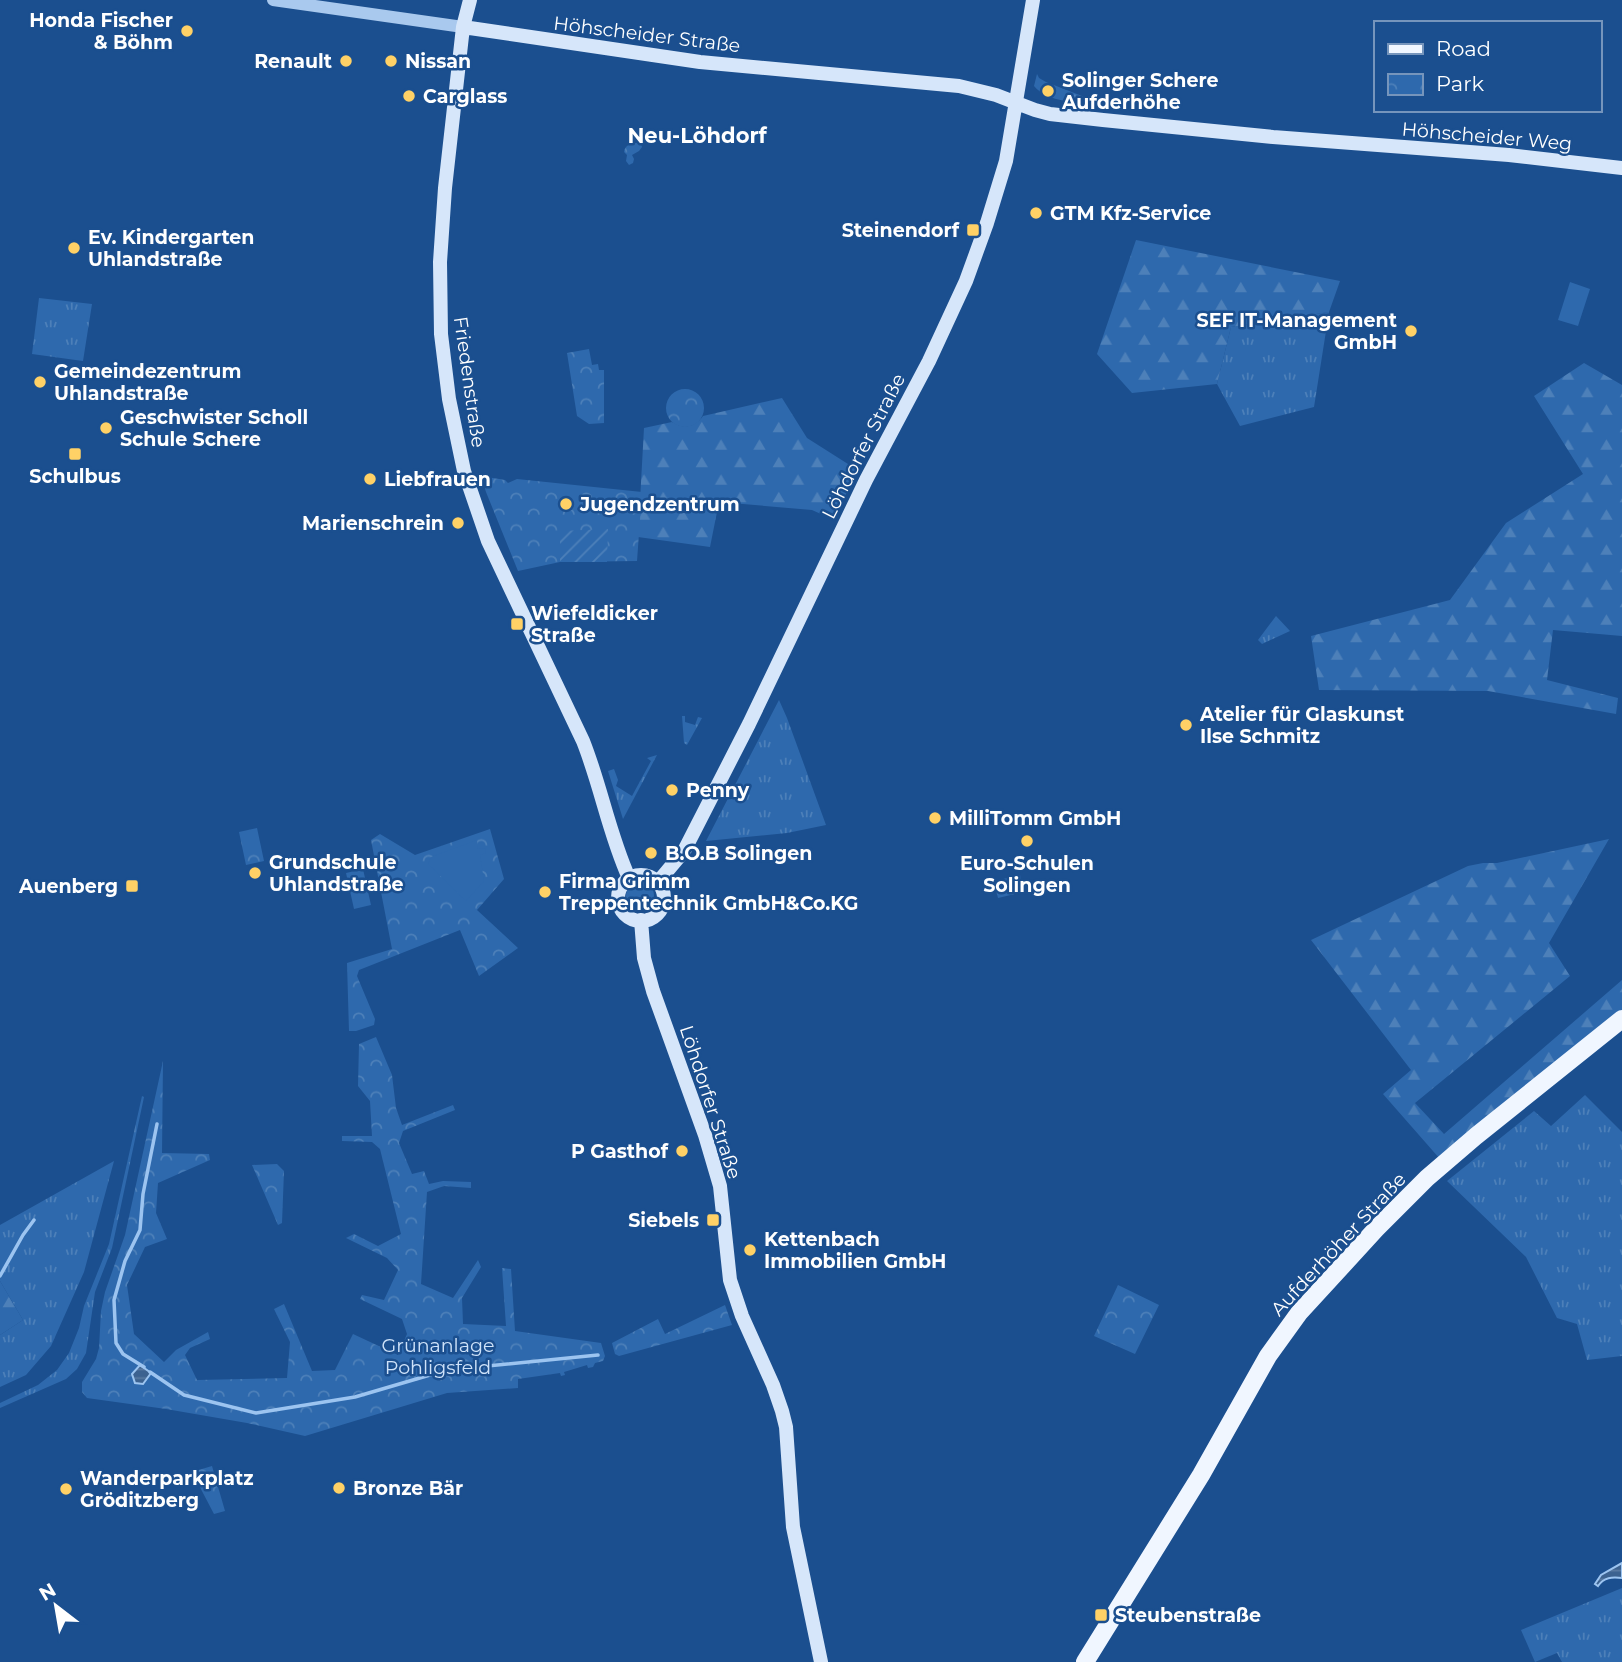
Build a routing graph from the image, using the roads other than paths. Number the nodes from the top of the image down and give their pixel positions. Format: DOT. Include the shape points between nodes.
graph roads {
  1 [pos="273,0"];
  2 [pos="460,0"];
  3 [pos="470,0"];
  4 [pos="1033,0"];
  5 [pos="463,27"];
  6 [pos="1016,101"];
  7 [pos="1622,168"];
  8 [pos="629,878"];
  9 [pos="659,882"];
  10 [pos="641,920"];
  11 [pos="1622,1018"];
  12 [pos="821,1662"];
  13 [pos="1084,1662"];
  1 -- 5 [label="street, Höhscheider Straße"];
  2 -- 5 [label="main road, Friedenstraße"];
  3 -- 5 [label="main road, Friedenstraße"];
  4 -- 6 [label="main road, Löhdorfer Straße"];
  5 -- 6 [label="main road, Höhscheider Straße" via="700,62 941,83"];
  5 -- 8 [label="main road, Friedenstraße" via="440,262 441,334 455,432 488,541 583,741"];
  6 -- 7 [label="main road, Höhscheider Weg" via="1050,114 1147,126"];
  6 -- 9 [label="main road, Löhdorfer Straße" via="999,187 955,305 684,851"];
  8 -- 9 [label="main road" via="645,875"];
  8 -- 10 [label="main road" via="618,902 626,915"];
  9 -- 10 [label="main road" via="663,904 649,919"];
  10 -- 12 [label="main road, Löhdorfer Straße" via="651,984 720,1186 733,1292 784,1419 793,1527"];
  11 -- 13 [label="main road, Aufderhöher Straße" via="1427,1178 1299,1313 1263,1364 1201,1475"];
}
